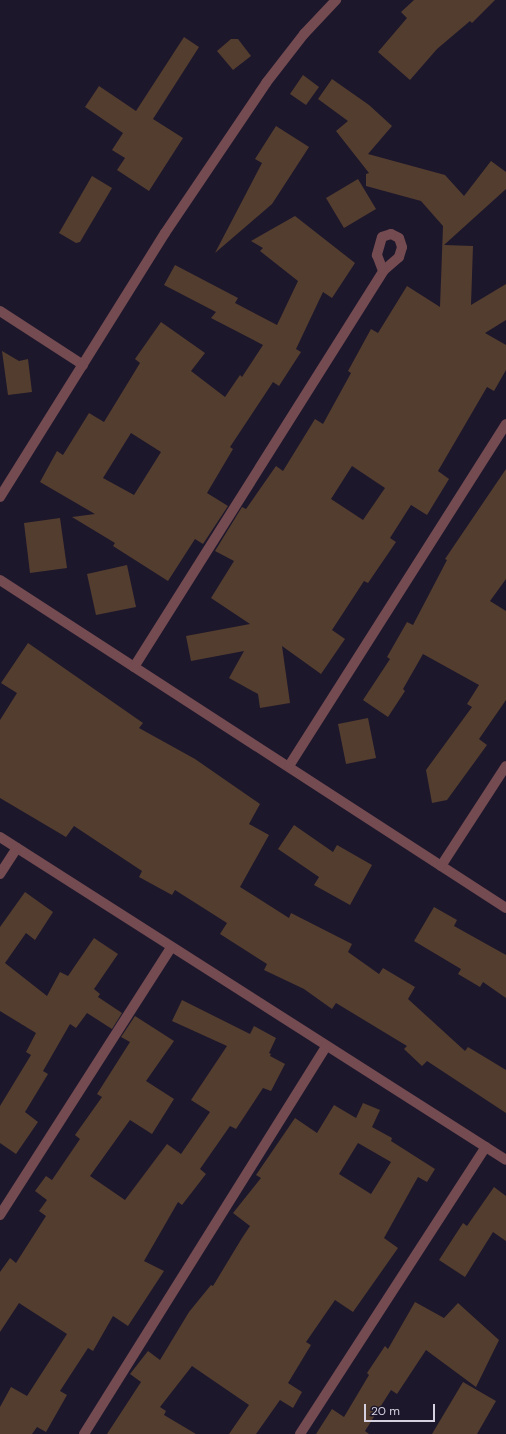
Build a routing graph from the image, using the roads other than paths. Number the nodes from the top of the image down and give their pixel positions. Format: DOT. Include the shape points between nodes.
graph roads {
  1 [pos="336,0"];
  2 [pos="383,272"];
  3 [pos="0,311"];
  4 [pos="83,365"];
  5 [pos="506,424"];
  6 [pos="0,497"];
  7 [pos="0,580"];
  8 [pos="134,667"];
  9 [pos="289,766"];
  10 [pos="506,766"];
  11 [pos="0,838"];
  12 [pos="17,848"];
  13 [pos="442,866"];
  14 [pos="0,874"];
  15 [pos="506,908"];
  16 [pos="171,948"];
  17 [pos="326,1046"];
  18 [pos="486,1147"];
  19 [pos="506,1160"];
  20 [pos="0,1215"];
  21 [pos="84,1434"];
  22 [pos="300,1434"];
  1 -- 4 [label="street" via="304,34 266,83 165,233"];
  2 -- 8 [label="street"];
  3 -- 4 [label="street"];
  4 -- 6 [label="street"];
  5 -- 9 [label="street"];
  7 -- 8 [label="street"];
  8 -- 9 [label="street"];
  9 -- 13 [label="street"];
  10 -- 13 [label="street"];
  11 -- 12 [label="street"];
  12 -- 14 [label="street"];
  12 -- 16 [label="street"];
  13 -- 15 [label="street"];
  16 -- 17 [label="street"];
  16 -- 20 [label="street"];
  17 -- 18 [label="street"];
  17 -- 21 [label="street"];
  18 -- 19 [label="street"];
  18 -- 22 [label="street"];
}
